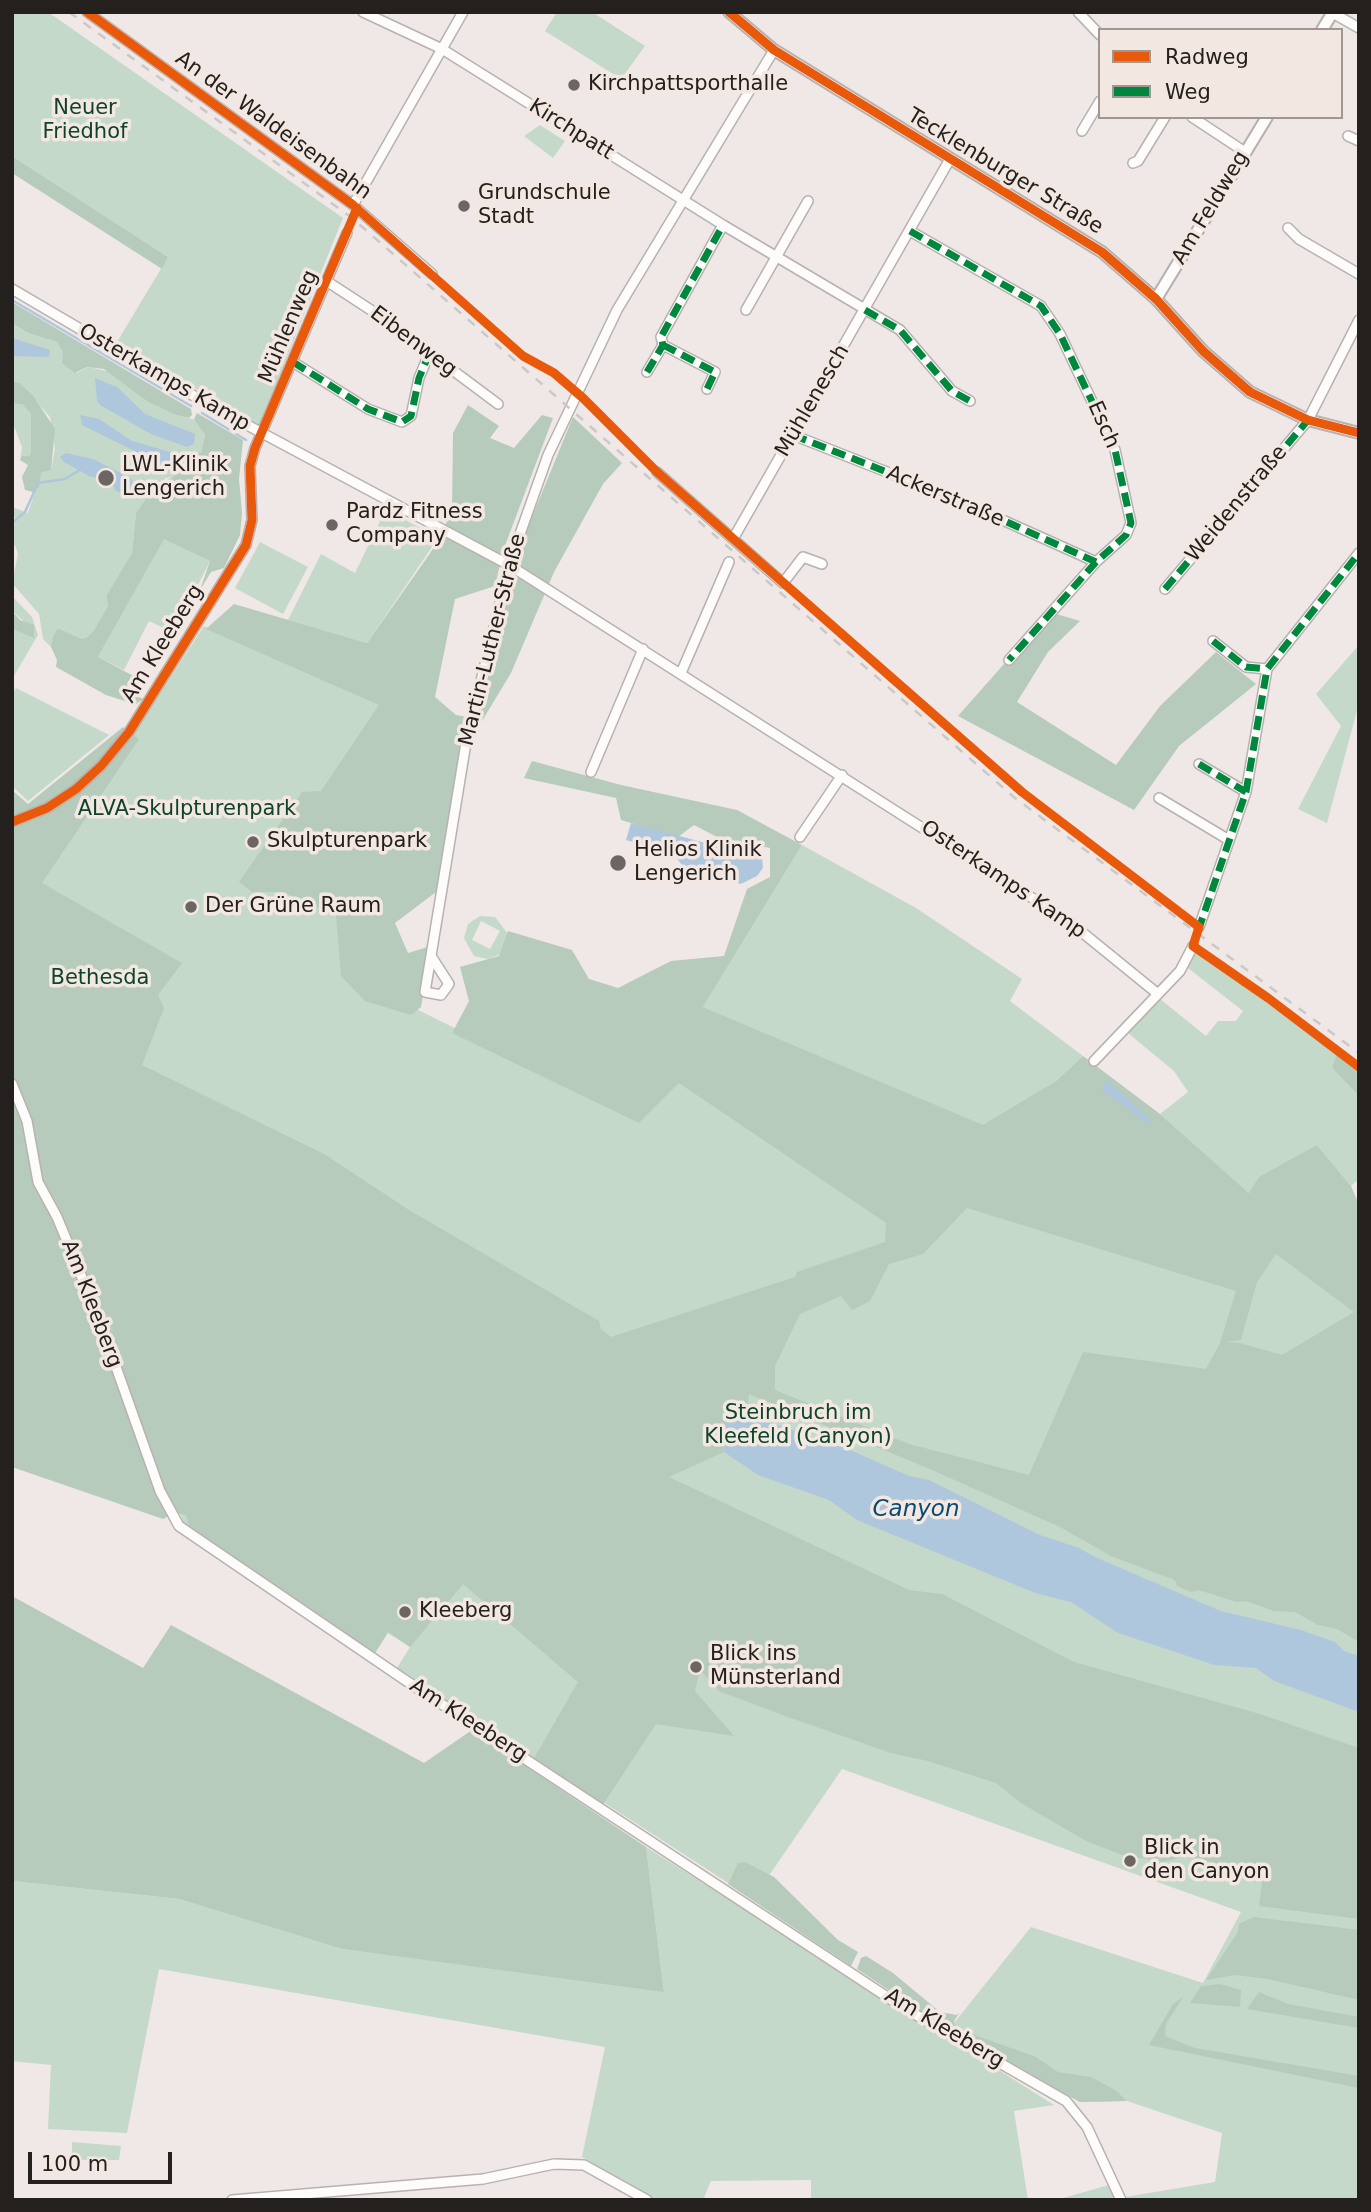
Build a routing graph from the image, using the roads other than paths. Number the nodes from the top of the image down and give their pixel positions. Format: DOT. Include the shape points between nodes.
graph roads {
  1 [pos="87,12"];
  2 [pos="363,12"];
  3 [pos="463,12"];
  4 [pos="729,12"];
  5 [pos="1079,12"];
  6 [pos="1332,12"];
  7 [pos="1323,28"];
  8 [pos="1359,28"];
  9 [pos="1098,33"];
  10 [pos="442,49"];
  11 [pos="774,50"];
  12 [pos="1098,104"];
  13 [pos="1164,119"];
  14 [pos="1195,119"];
  15 [pos="1266,119"];
  16 [pos="1082,131"];
  17 [pos="1348,136"];
  18 [pos="1359,141"];
  19 [pos="1245,152"];
  20 [pos="950,159"];
  21 [pos="1133,163"];
  22 [pos="682,199"];
  23 [pos="808,201"];
  24 [pos="353,205"];
  25 [pos="723,225"];
  26 [pos="1287,228"];
  27 [pos="910,231"];
  28 [pos="347,233"];
  29 [pos="776,256"];
  30 [pos="432,274"];
  31 [pos="1359,274"];
  32 [pos="328,282"];
  33 [pos="12,289"];
  34 [pos="1156,299"];
  35 [pos="746,310"];
  36 [pos="865,310"];
  37 [pos="1359,320"];
  38 [pos="663,345"];
  39 [pos="429,354"];
  40 [pos="293,362"];
  41 [pos="648,372"];
  42 [pos="707,388"];
  43 [pos="970,401"];
  44 [pos="498,404"];
  45 [pos="1308,420"];
  46 [pos="262,433"];
  47 [pos="1359,433"];
  48 [pos="793,436"];
  49 [pos="657,472"];
  50 [pos="733,539"];
  51 [pos="1359,553"];
  52 [pos="729,562"];
  53 [pos="1096,562"];
  54 [pos="822,564"];
  55 [pos="509,565"];
  56 [pos="1166,589"];
  57 [pos="1213,641"];
  58 [pos="643,649"];
  59 [pos="1009,660"];
  60 [pos="1266,670"];
  61 [pos="681,673"];
  62 [pos="1199,764"];
  63 [pos="591,772"];
  64 [pos="842,775"];
  65 [pos="1246,792"];
  66 [pos="1159,798"];
  67 [pos="12,822"];
  68 [pos="800,837"];
  69 [pos="1229,840"];
  70 [pos="1199,927"];
  71 [pos="1193,946"];
  72 [pos="431,956"];
  73 [pos="1158,994"];
  74 [pos="1094,1061"];
  75 [pos="12,1084"];
  76 [pos="232,2200"];
  77 [pos="647,2200"];
  78 [pos="1121,2200"];
  1 -- 24 [label="street, An der Waldeisenbahn"];
  2 -- 10 [label="street, Kirchpatt"];
  3 -- 10 [label="street"];
  4 -- 11 [label="street, Tecklenburger Straße"];
  5 -- 9 [label="street"];
  6 -- 7 [label="street"];
  6 -- 8 [label="street"];
  10 -- 22 [label="street, Kirchpatt"];
  10 -- 24 [label="street"];
  11 -- 20 [label="street, Tecklenburger Straße"];
  11 -- 22 [label="street, Martin-Luther-Straße"];
  12 -- 16 [label="street"];
  13 -- 21 [label="street"];
  14 -- 19 [label="street"];
  15 -- 19 [label="street, Am Feldweg"];
  17 -- 18 [label="street"];
  19 -- 34 [label="street, Am Feldweg"];
  20 -- 27 [label="street, Mühlenesch"];
  20 -- 34 [label="street, Tecklenburger Straße" via="1102,252"];
  22 -- 25 [label="street, Kirchpatt"];
  22 -- 55 [label="street, Martin-Luther-Straße" via="583,377 548,455"];
  23 -- 29 [label="street"];
  24 -- 30 [label="street, An der Waldeisenbahn"];
  25 -- 29 [label="street, Kirchpatt"];
  25 -- 38 [label="street" via="661,337"];
  26 -- 31 [label="street"];
  27 -- 36 [label="street, Mühlenesch"];
  27 -- 53 [label="street, Esch" via="1041,306 1060,334 1115,450 1131,523 1126,535"];
  28 -- 32 [label="street, Mühlenweg"];
  29 -- 35 [label="street"];
  29 -- 36 [label="street, Kirchpatt"];
  32 -- 39 [label="street, Eibenweg"];
  32 -- 40 [label="street, Mühlenweg"];
  33 -- 46 [label="street, Osterkamps Kamp"];
  34 -- 45 [label="street, Tecklenburger Straße" via="1230,377 1262,399"];
  36 -- 43 [label="street, Kirchpatt" via="900,330 952,391"];
  36 -- 48 [label="street, Mühlenesch"];
  37 -- 45 [label="street, Weidenstraße"];
  38 -- 41 [label="street"];
  38 -- 42 [label="street" via="715,372"];
  39 -- 40 [label="street" via="411,416 402,422 368,409"];
  39 -- 44 [label="street, Eibenweg"];
  40 -- 46 [label="street, Mühlenweg"];
  45 -- 47 [label="street, Tecklenburger Straße"];
  45 -- 56 [label="street, Weidenstraße"];
  46 -- 55 [label="street, Osterkamps Kamp"];
  46 -- 67 [label="street, Am Kleeberg" via="250,466 252,520 246,545 129,732 76,789 47,808"];
  48 -- 50 [label="street, Mühlenesch"];
  48 -- 53 [label="street, Ackerstraße" via="958,500"];
  49 -- 50 [label="street"];
  50 -- 54 [label="street" via="783,583 803,557"];
  51 -- 60 [label="street"];
  52 -- 61 [label="street"];
  53 -- 59 [label="street, Esch"];
  55 -- 58 [label="street, Osterkamps Kamp"];
  55 -- 72 [label="street, Martin-Luther-Straße" via="466,743"];
  57 -- 60 [label="street" via="1246,667"];
  58 -- 61 [label="street, Osterkamps Kamp"];
  58 -- 63 [label="street"];
  60 -- 65 [label="street"];
  61 -- 64 [label="street, Osterkamps Kamp"];
  62 -- 65 [label="street"];
  64 -- 68 [label="street"];
  64 -- 73 [label="street, Osterkamps Kamp" via="1067,920"];
  65 -- 69 [label="street"];
  66 -- 69 [label="street"];
  69 -- 70 [label="street"];
  71 -- 73 [label="street" via="1180,971"];
  73 -- 74 [label="street"];
  75 -- 78 [label="street, Am Kleeberg" via="27,1121 38,1182 99,1319 160,1491 179,1526 904,2008 1066,2101 1087,2127"];
  76 -- 77 [label="street" via="471,2180 554,2164 584,2165"];
}
